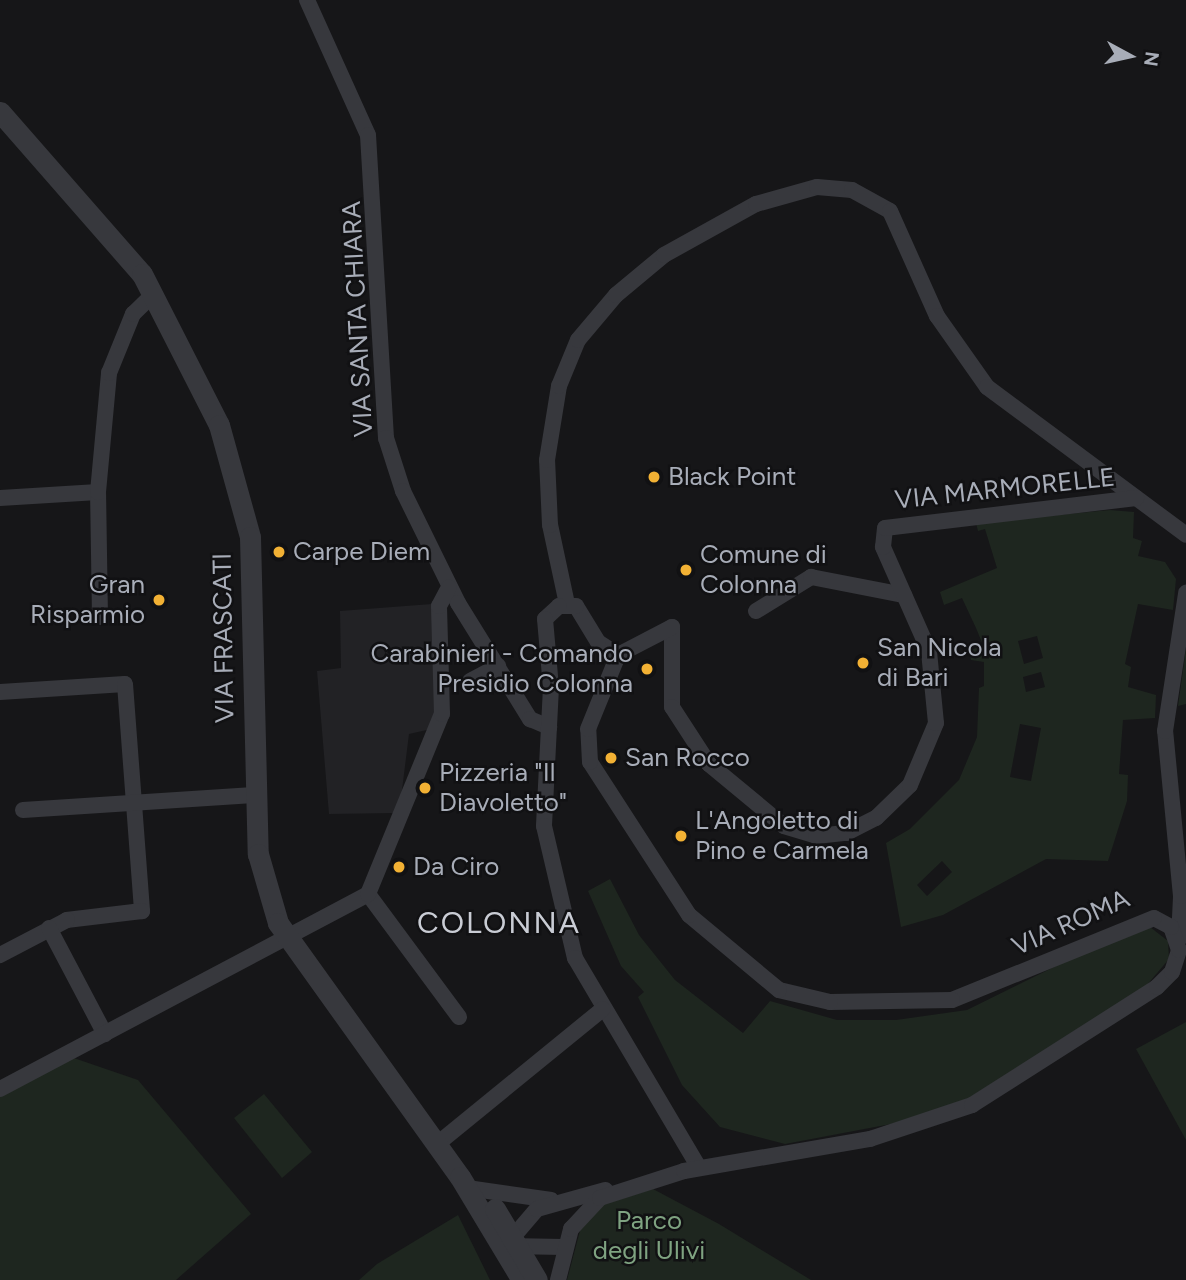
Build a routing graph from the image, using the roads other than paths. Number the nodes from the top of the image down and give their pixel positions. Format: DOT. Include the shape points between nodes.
graph roads {
  1 [pos="307,0"];
  2 [pos="0,112"];
  3 [pos="154,293"];
  4 [pos="98,492"];
  5 [pos="0,498"];
  6 [pos="1136,498"];
  7 [pos="1186,535"];
  8 [pos="449,587"];
  9 [pos="1186,593"];
  10 [pos="904,594"];
  11 [pos="563,605"];
  12 [pos="756,611"];
  13 [pos="100,617"];
  14 [pos="618,655"];
  15 [pos="498,666"];
  16 [pos="470,681"];
  17 [pos="20,691"];
  18 [pos="0,692"];
  19 [pos="0,701"];
  20 [pos="549,727"];
  21 [pos="254,795"];
  22 [pos="135,802"];
  23 [pos="23,810"];
  24 [pos="368,894"];
  25 [pos="49,928"];
  26 [pos="286,939"];
  27 [pos="1178,939"];
  28 [pos="0,955"];
  29 [pos="603,1009"];
  30 [pos="460,1017"];
  31 [pos="105,1034"];
  32 [pos="0,1088"];
  33 [pos="436,1146"];
  34 [pos="699,1168"];
  35 [pos="467,1183"];
  36 [pos="621,1187"];
  37 [pos="557,1201"];
  38 [pos="513,1240"];
  39 [pos="564,1247"];
  40 [pos="522,1280"];
  41 [pos="537,1280"];
  42 [pos="558,1280"];
  1 -- 8 [label="street, VIA SANTA CHIARA" via="368,135 386,438"];
  2 -- 3 [label="street, VIA FRASCATI"];
  3 -- 4 [label="street" via="133,314 110,367"];
  3 -- 21 [label="street, VIA FRASCATI" via="219,425 250,537"];
  4 -- 5 [label="street"];
  4 -- 13 [label="street"];
  6 -- 7 [label="street"];
  6 -- 10 [label="street, VIA MARMORELLE" via="892,524 882,532"];
  6 -- 11 [label="street" via="1020,416 982,381 937,316 890,211 852,190 811,188 756,204 664,255 616,295 574,346 553,407 546,467"];
  8 -- 15 [label="street, VIA SANTA CHIARA"];
  8 -- 24 [label="street" via="439,606 442,714"];
  9 -- 27 [label="street" via="1165,731 1181,896"];
  10 -- 12 [label="street" via="811,577"];
  10 -- 14 [label="street" via="933,671 935,729 915,778 869,823 824,837 792,830 762,812 685,735 668,686 672,627"];
  11 -- 14 [label="street" via="579,608 598,642"];
  11 -- 20 [label="street" via="543,623"];
  14 -- 27 [label="street, VIA ROMA" via="594,712 586,743 590,762 674,894 736,959 789,994 869,1004 944,1001 999,986 1137,920 1162,919"];
  15 -- 16 [label="street"];
  15 -- 20 [label="street, VIA SANTA CHIARA" via="532,722"];
  17 -- 18 [label="street"];
  17 -- 19 [label="street"];
  17 -- 22 [label="street" via="125,684"];
  20 -- 29 [label="street" via="545,833 565,932"];
  21 -- 22 [label="street"];
  21 -- 26 [label="street, VIA FRASCATI" via="258,855"];
  22 -- 23 [label="street"];
  22 -- 25 [label="street" via="142,911"];
  24 -- 26 [label="street"];
  24 -- 30 [label="street"];
  25 -- 28 [label="street"];
  25 -- 31 [label="street"];
  26 -- 31 [label="street"];
  26 -- 33 [label="street, VIA FRASCATI"];
  27 -- 34 [label="street" via="1175,967 1163,983 972,1105 870,1139"];
  29 -- 33 [label="street"];
  29 -- 34 [label="street"];
  31 -- 32 [label="street"];
  33 -- 35 [label="street, VIA FRASCATI"];
  34 -- 36 [label="street"];
  35 -- 37 [label="street"];
  35 -- 38 [label="street, VIA FRASCATI"];
  36 -- 37 [label="street"];
  36 -- 39 [label="street" via="585,1209"];
  37 -- 38 [label="street" via="531,1213"];
  38 -- 39 [label="street"];
  38 -- 40 [label="street"];
  38 -- 41 [label="street"];
  39 -- 42 [label="street"];
}
